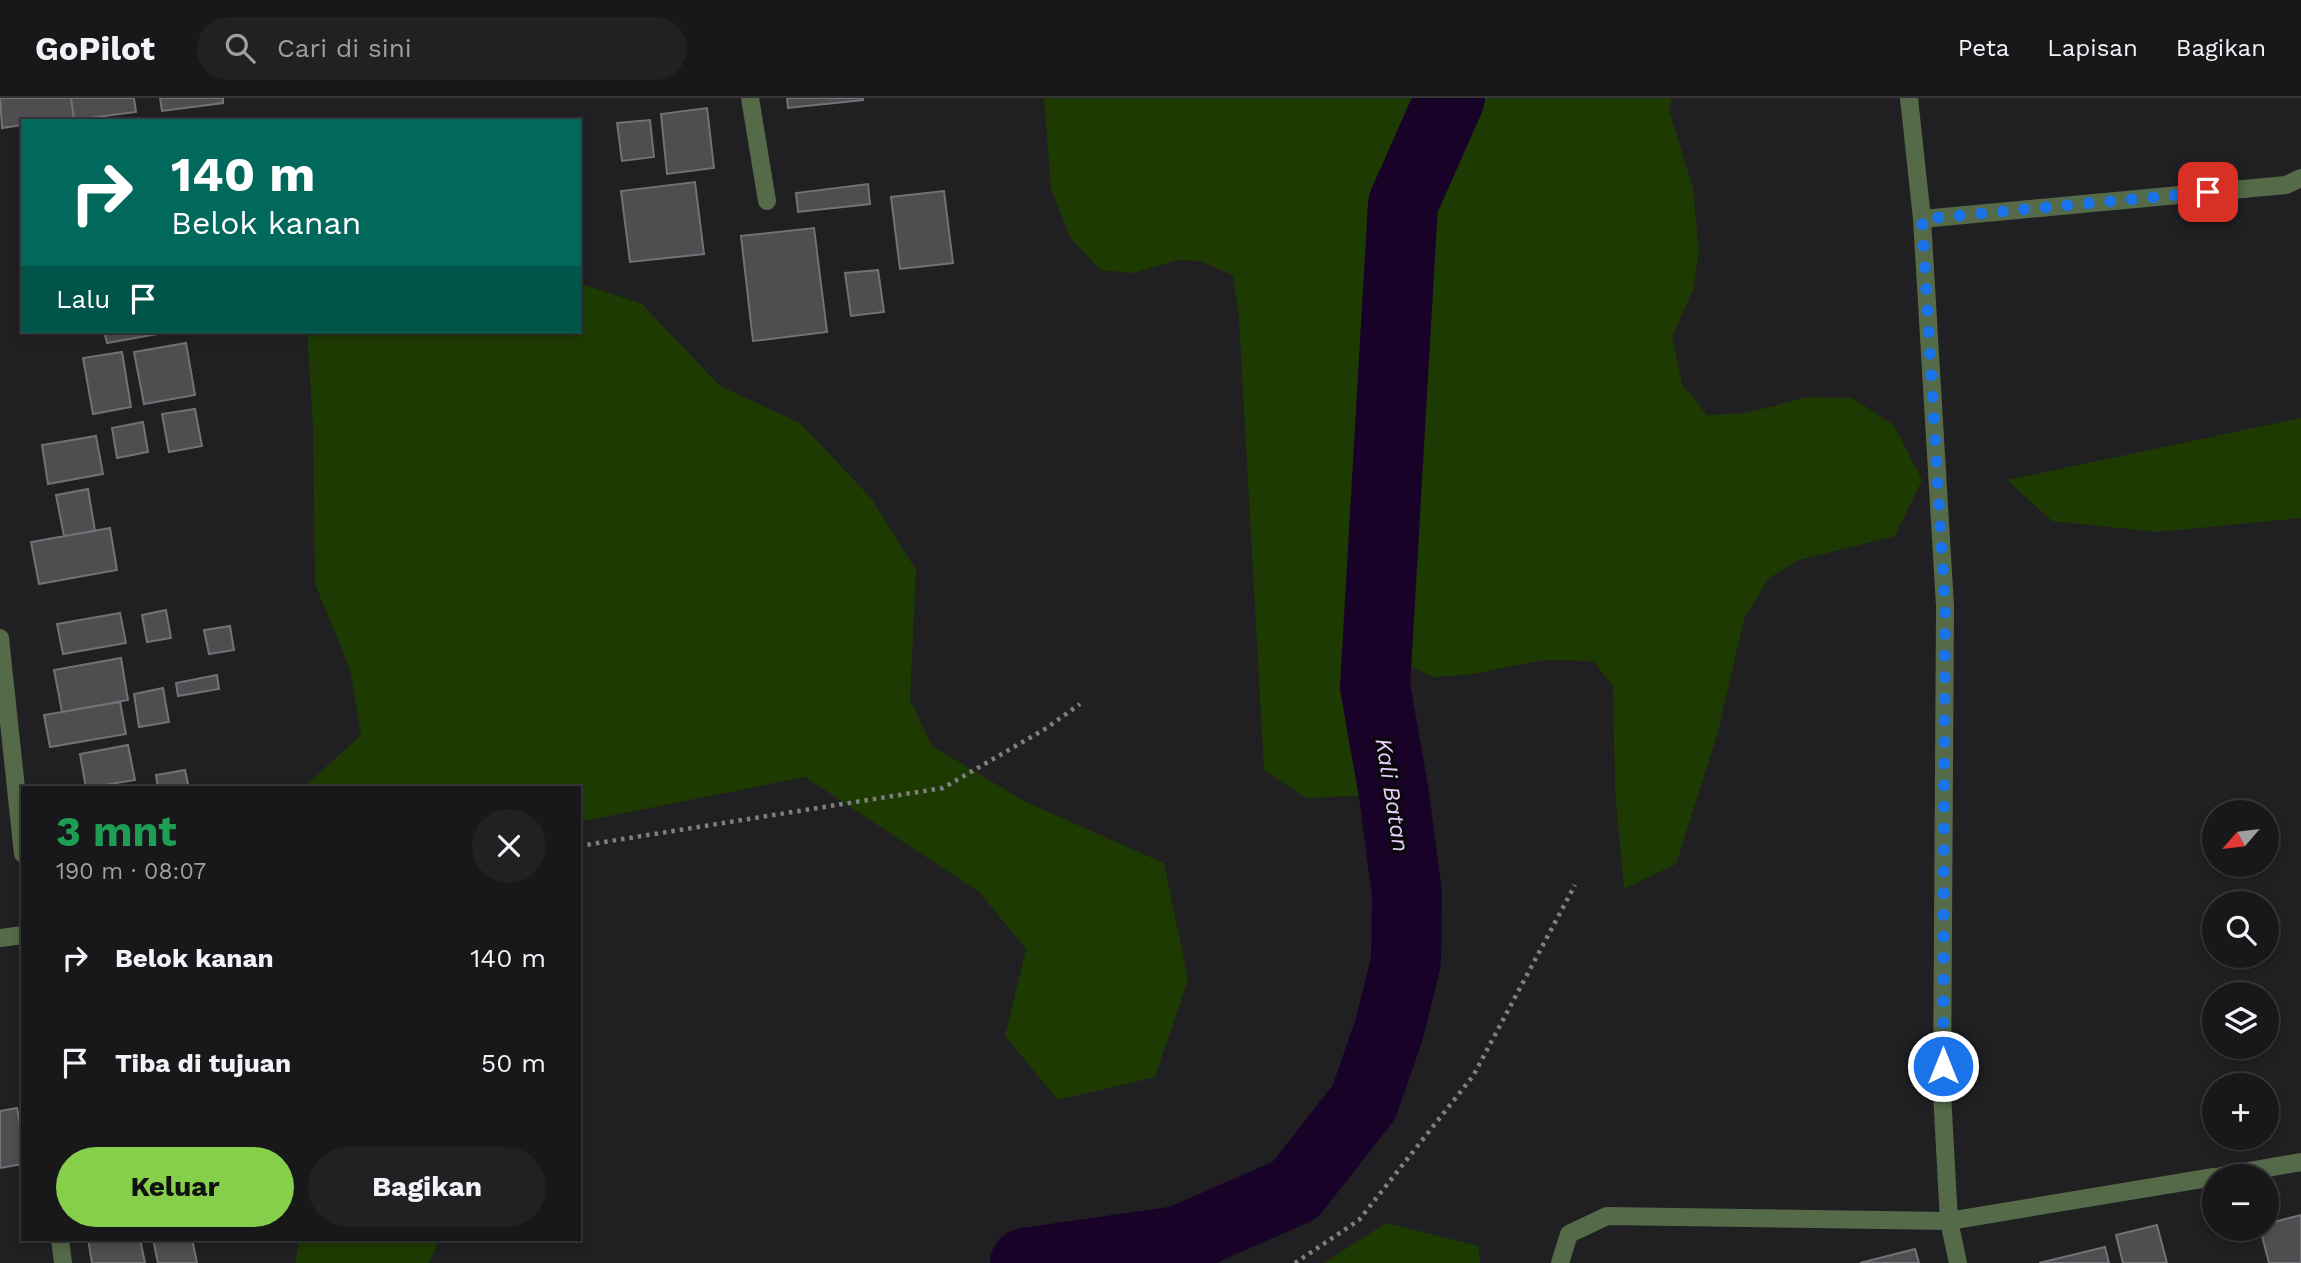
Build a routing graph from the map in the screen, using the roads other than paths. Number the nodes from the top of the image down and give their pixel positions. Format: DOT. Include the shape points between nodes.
graph roads {
  1 [pos="750,98"];
  2 [pos="1909,98"];
  3 [pos="2301,178"];
  4 [pos="767,201"];
  5 [pos="1922,219"];
  6 [pos="0,638"];
  7 [pos="21,834"];
  8 [pos="21,935"];
  9 [pos="0,938"];
  10 [pos="2301,1162"];
  11 [pos="2279,1166"];
  12 [pos="2202,1179"];
  13 [pos="1949,1221"];
  14 [pos="60,1241"];
  15 [pos="63,1263"];
  16 [pos="1560,1263"];
  17 [pos="1958,1263"];
  1 -- 4 [label="street"];
  2 -- 5 [label="street"];
  3 -- 5 [label="street" via="2286,185"];
  5 -- 13 [label="street" via="1945,606 1942,1093"];
  6 -- 7 [label="street"];
  8 -- 9 [label="street"];
  10 -- 11 [label="street"];
  12 -- 13 [label="street"];
  13 -- 16 [label="street" via="1606,1216 1569,1234"];
  13 -- 17 [label="street"];
  14 -- 15 [label="street"];
}
